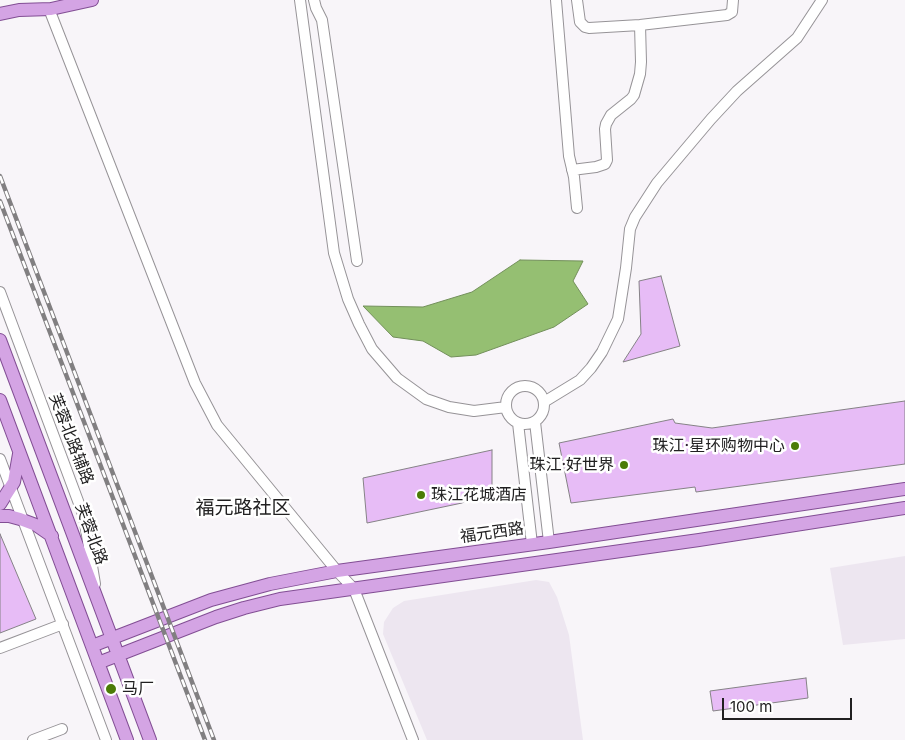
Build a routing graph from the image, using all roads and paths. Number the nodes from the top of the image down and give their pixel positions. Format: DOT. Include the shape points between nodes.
graph roads {
  1 [pos="92,0"];
  2 [pos="300,0"];
  3 [pos="314,0"];
  4 [pos="556,0"];
  5 [pos="577,0"];
  6 [pos="733,0"];
  7 [pos="822,0"];
  8 [pos="51,9"];
  9 [pos="0,12"];
  10 [pos="640,26"];
  11 [pos="572,170"];
  12 [pos="577,208"];
  13 [pos="357,261"];
  14 [pos="0,292"];
  15 [pos="0,340"];
  16 [pos="0,400"];
  17 [pos="544,402"];
  18 [pos="506,407"];
  19 [pos="535,422"];
  20 [pos="518,423"];
  21 [pos="19,449"];
  22 [pos="0,459"];
  23 [pos="11,488"];
  24 [pos="905,489"];
  25 [pos="0,504"];
  26 [pos="905,508"];
  27 [pos="0,516"];
  28 [pos="24,520"];
  29 [pos="52,536"];
  30 [pos="549,542"];
  31 [pos="532,544"];
  32 [pos="337,571"];
  33 [pos="354,589"];
  34 [pos="98,600"];
  35 [pos="62,624"];
  36 [pos="112,638"];
  37 [pos="92,646"];
  38 [pos="0,648"];
  39 [pos="118,655"];
  40 [pos="98,662"];
  41 [pos="62,729"];
  42 [pos="53,736"];
  43 [pos="32,740"];
  44 [pos="106,740"];
  45 [pos="127,740"];
  46 [pos="150,740"];
  47 [pos="413,740"];
  1 -- 8 [label="main road"];
  2 -- 18 [label="street" via="334,253 359,324 372,349 398,378 426,399 474,411"];
  3 -- 13 [label="street" via="322,20"];
  4 -- 11 [label="street"];
  5 -- 10 [label="street" via="580,22 585,27"];
  6 -- 10 [label="street" via="732,12 727,15"];
  7 -- 17 [label="street" via="796,38 711,119 657,183 630,229 618,319 602,352 580,380"];
  8 -- 9 [label="main road"];
  8 -- 32 [label="street" via="50,14 195,383 217,424"];
  10 -- 11 [label="street" via="640,74 631,100 611,115 606,124 607,160 596,167"];
  11 -- 12 [label="street"];
  14 -- 34 [label="street, 芙蓉北路辅路" via="84,517"];
  15 -- 34 [label="main road, 芙蓉北路"];
  16 -- 21 [label="main road"];
  17 -- 18 [label="street" via="536,389 522,386 510,393"];
  17 -- 19 [label="street" via="541,416"];
  18 -- 20 [label="street"];
  19 -- 20 [label="street"];
  19 -- 30 [label="street"];
  20 -- 31 [label="street"];
  21 -- 23 [label="main road" via="16,477"];
  21 -- 29 [label="main road"];
  22 -- 23 [label="street"];
  23 -- 25 [label="main road"];
  23 -- 28 [label="street"];
  24 -- 30 [label="main road, 福元西路"];
  26 -- 33 [label="main road"];
  27 -- 28 [label="main road"];
  28 -- 29 [label="main road"];
  28 -- 35 [label="street"];
  29 -- 37 [label="main road"];
  30 -- 31 [label="main road, 福元西路"];
  31 -- 32 [label="main road, 福元西路"];
  32 -- 33 [label="street"];
  32 -- 36 [label="main road, 福元西路" via="231,594"];
  33 -- 39 [label="main road" via="280,599 244,608"];
  33 -- 47 [label="street"];
  34 -- 36 [label="main road, 芙蓉北路"];
  35 -- 38 [label="street"];
  35 -- 44 [label="street"];
  36 -- 37 [label="main road, 福元西路"];
  36 -- 39 [label="main road, 芙蓉北路"];
  37 -- 40 [label="main road"];
  39 -- 40 [label="main road"];
  39 -- 46 [label="main road, 芙蓉北路"];
  40 -- 45 [label="main road"];
  41 -- 42 [label="street"];
  42 -- 43 [label="street"];
}
